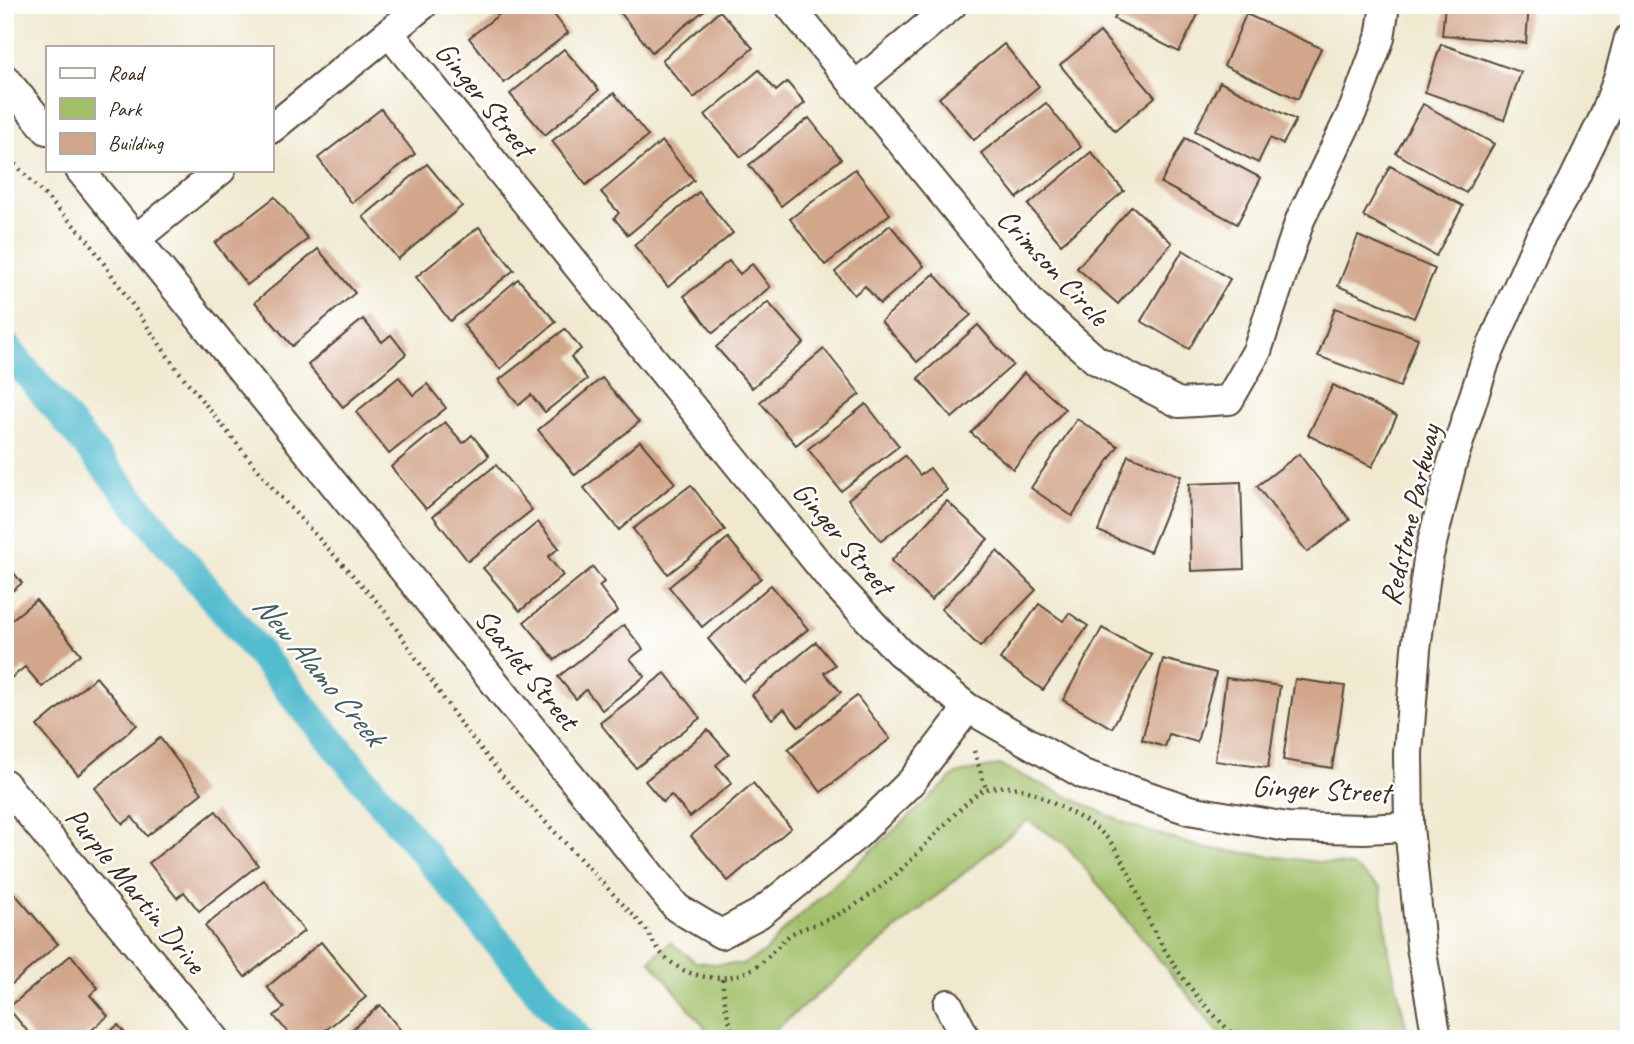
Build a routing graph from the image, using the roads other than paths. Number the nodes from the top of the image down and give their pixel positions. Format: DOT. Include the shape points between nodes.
graph roads {
  1 [pos="423,5"];
  2 [pos="789,5"];
  3 [pos="952,5"];
  4 [pos="1385,5"];
  5 [pos="389,33"];
  6 [pos="1629,38"];
  7 [pos="5,79"];
  8 [pos="855,86"];
  9 [pos="273,127"];
  10 [pos="46,129"];
  11 [pos="82,172"];
  12 [pos="219,172"];
  13 [pos="137,238"];
  14 [pos="968,708"];
  15 [pos="5,784"];
  16 [pos="1409,827"];
  17 [pos="948,1004"];
  18 [pos="215,1039"];
  19 [pos="966,1039"];
  20 [pos="1437,1039"];
  1 -- 5 [label="street"];
  2 -- 8 [label="street, Crimson Circle"];
  3 -- 8 [label="street"];
  4 -- 8 [label="street, Crimson Circle" via="1380,38 1354,108 1300,220 1256,351 1229,400 1179,402 1096,360 1033,304"];
  5 -- 9 [label="street"];
  5 -- 14 [label="street, Ginger Street" via="830,578 899,652"];
  6 -- 16 [label="street, Redstone Parkway" via="1604,117 1538,242 1486,359 1452,463 1428,559 1416,649 1408,753"];
  7 -- 10 [label="street"];
  11 -- 13 [label="street, Scarlet Street"];
  12 -- 13 [label="street"];
  13 -- 14 [label="street, Scarlet Street" via="677,908 721,934 759,914 857,835 912,781"];
  14 -- 16 [label="street, Ginger Street" via="1083,774 1189,810 1287,827"];
  15 -- 18 [label="street, Purple Martin Drive"];
  16 -- 20 [label="street, Redstone Parkway" via="1421,947"];
  17 -- 19 [label="street"];
}
